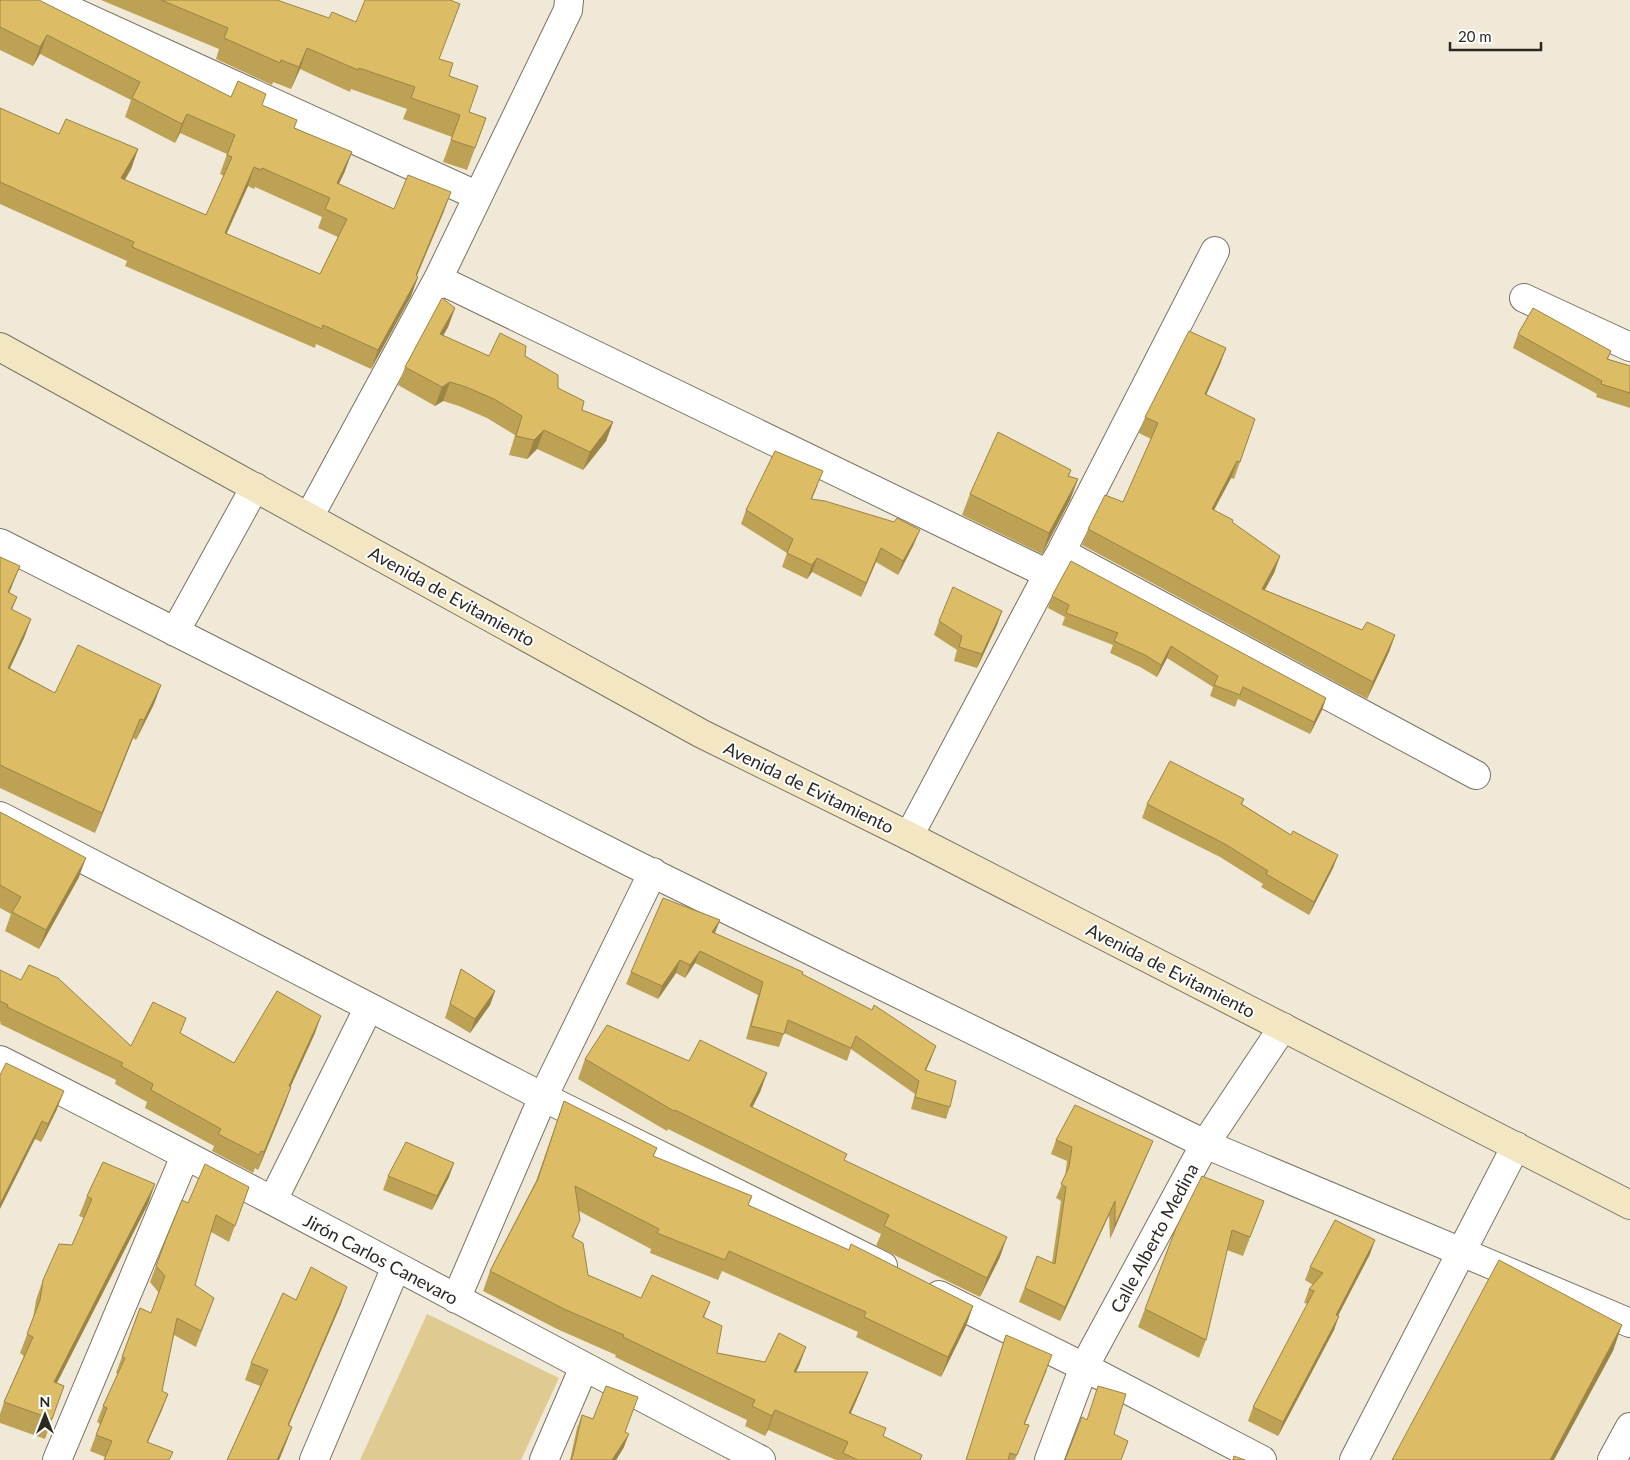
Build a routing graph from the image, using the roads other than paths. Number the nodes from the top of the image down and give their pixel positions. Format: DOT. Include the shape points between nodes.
graph roads {
  1 [pos="48,0"];
  2 [pos="568,0"];
  3 [pos="478,196"];
  4 [pos="1215,251"];
  5 [pos="438,279"];
  6 [pos="1524,298"];
  7 [pos="0,347"];
  8 [pos="1630,347"];
  9 [pos="255,487"];
  10 [pos="309,517"];
  11 [pos="0,543"];
  12 [pos="1054,563"];
  13 [pos="175,632"];
  14 [pos="1476,775"];
  15 [pos="0,816"];
  16 [pos="909,836"];
  17 [pos="653,872"];
  18 [pos="368,1007"];
  19 [pos="1283,1027"];
  20 [pos="0,1060"];
  21 [pos="543,1097"];
  22 [pos="1205,1144"];
  23 [pos="1516,1146"];
  24 [pos="185,1156"];
  25 [pos="273,1200"];
  26 [pos="1630,1205"];
  27 [pos="1463,1251"];
  28 [pos="396,1267"];
  29 [pos="456,1299"];
  30 [pos="1630,1323"];
  31 [pos="584,1367"];
  32 [pos="1084,1367"];
  33 [pos="1630,1427"];
  34 [pos="57,1460"];
  35 [pos="314,1460"];
  36 [pos="544,1460"];
  37 [pos="761,1460"];
  38 [pos="1049,1460"];
  39 [pos="1262,1460"];
  40 [pos="1354,1460"];
  41 [pos="1612,1460"];
  1 -- 3 [label="street"];
  2 -- 3 [label="street" via="568,10"];
  3 -- 5 [label="street"];
  4 -- 12 [label="street"];
  5 -- 10 [label="street"];
  5 -- 12 [label="street"];
  6 -- 8 [label="street"];
  7 -- 9 [label="street, Avenida de Evitamiento"];
  9 -- 10 [label="street, Avenida de Evitamiento"];
  9 -- 13 [label="street"];
  10 -- 16 [label="street, Avenida de Evitamiento" via="702,734"];
  11 -- 13 [label="street"];
  12 -- 14 [label="street"];
  12 -- 16 [label="street"];
  13 -- 17 [label="street"];
  15 -- 18 [label="street"];
  16 -- 19 [label="street, Avenida de Evitamiento"];
  17 -- 21 [label="street"];
  17 -- 22 [label="street"];
  18 -- 21 [label="street"];
  18 -- 25 [label="street"];
  19 -- 22 [label="street, Calle Alberto Medina"];
  19 -- 23 [label="street, Avenida de Evitamiento"];
  20 -- 24 [label="street, Jirón Carlos Canevaro"];
  21 -- 29 [label="street"];
  21 -- 32 [label="street"];
  22 -- 27 [label="street"];
  22 -- 32 [label="street, Calle Alberto Medina"];
  23 -- 26 [label="street, Avenida de Evitamiento"];
  23 -- 27 [label="street"];
  24 -- 25 [label="street, Jirón Carlos Canevaro"];
  24 -- 34 [label="street"];
  25 -- 28 [label="street, Jirón Carlos Canevaro"];
  27 -- 30 [label="street"];
  27 -- 40 [label="street"];
  28 -- 29 [label="street, Jirón Carlos Canevaro"];
  28 -- 35 [label="street"];
  29 -- 31 [label="street, Jirón Carlos Canevaro"];
  31 -- 36 [label="street"];
  31 -- 37 [label="street, Jirón Carlos Canevaro"];
  32 -- 38 [label="street, Calle Alberto Medina"];
  32 -- 39 [label="street"];
  33 -- 41 [label="street"];
}
